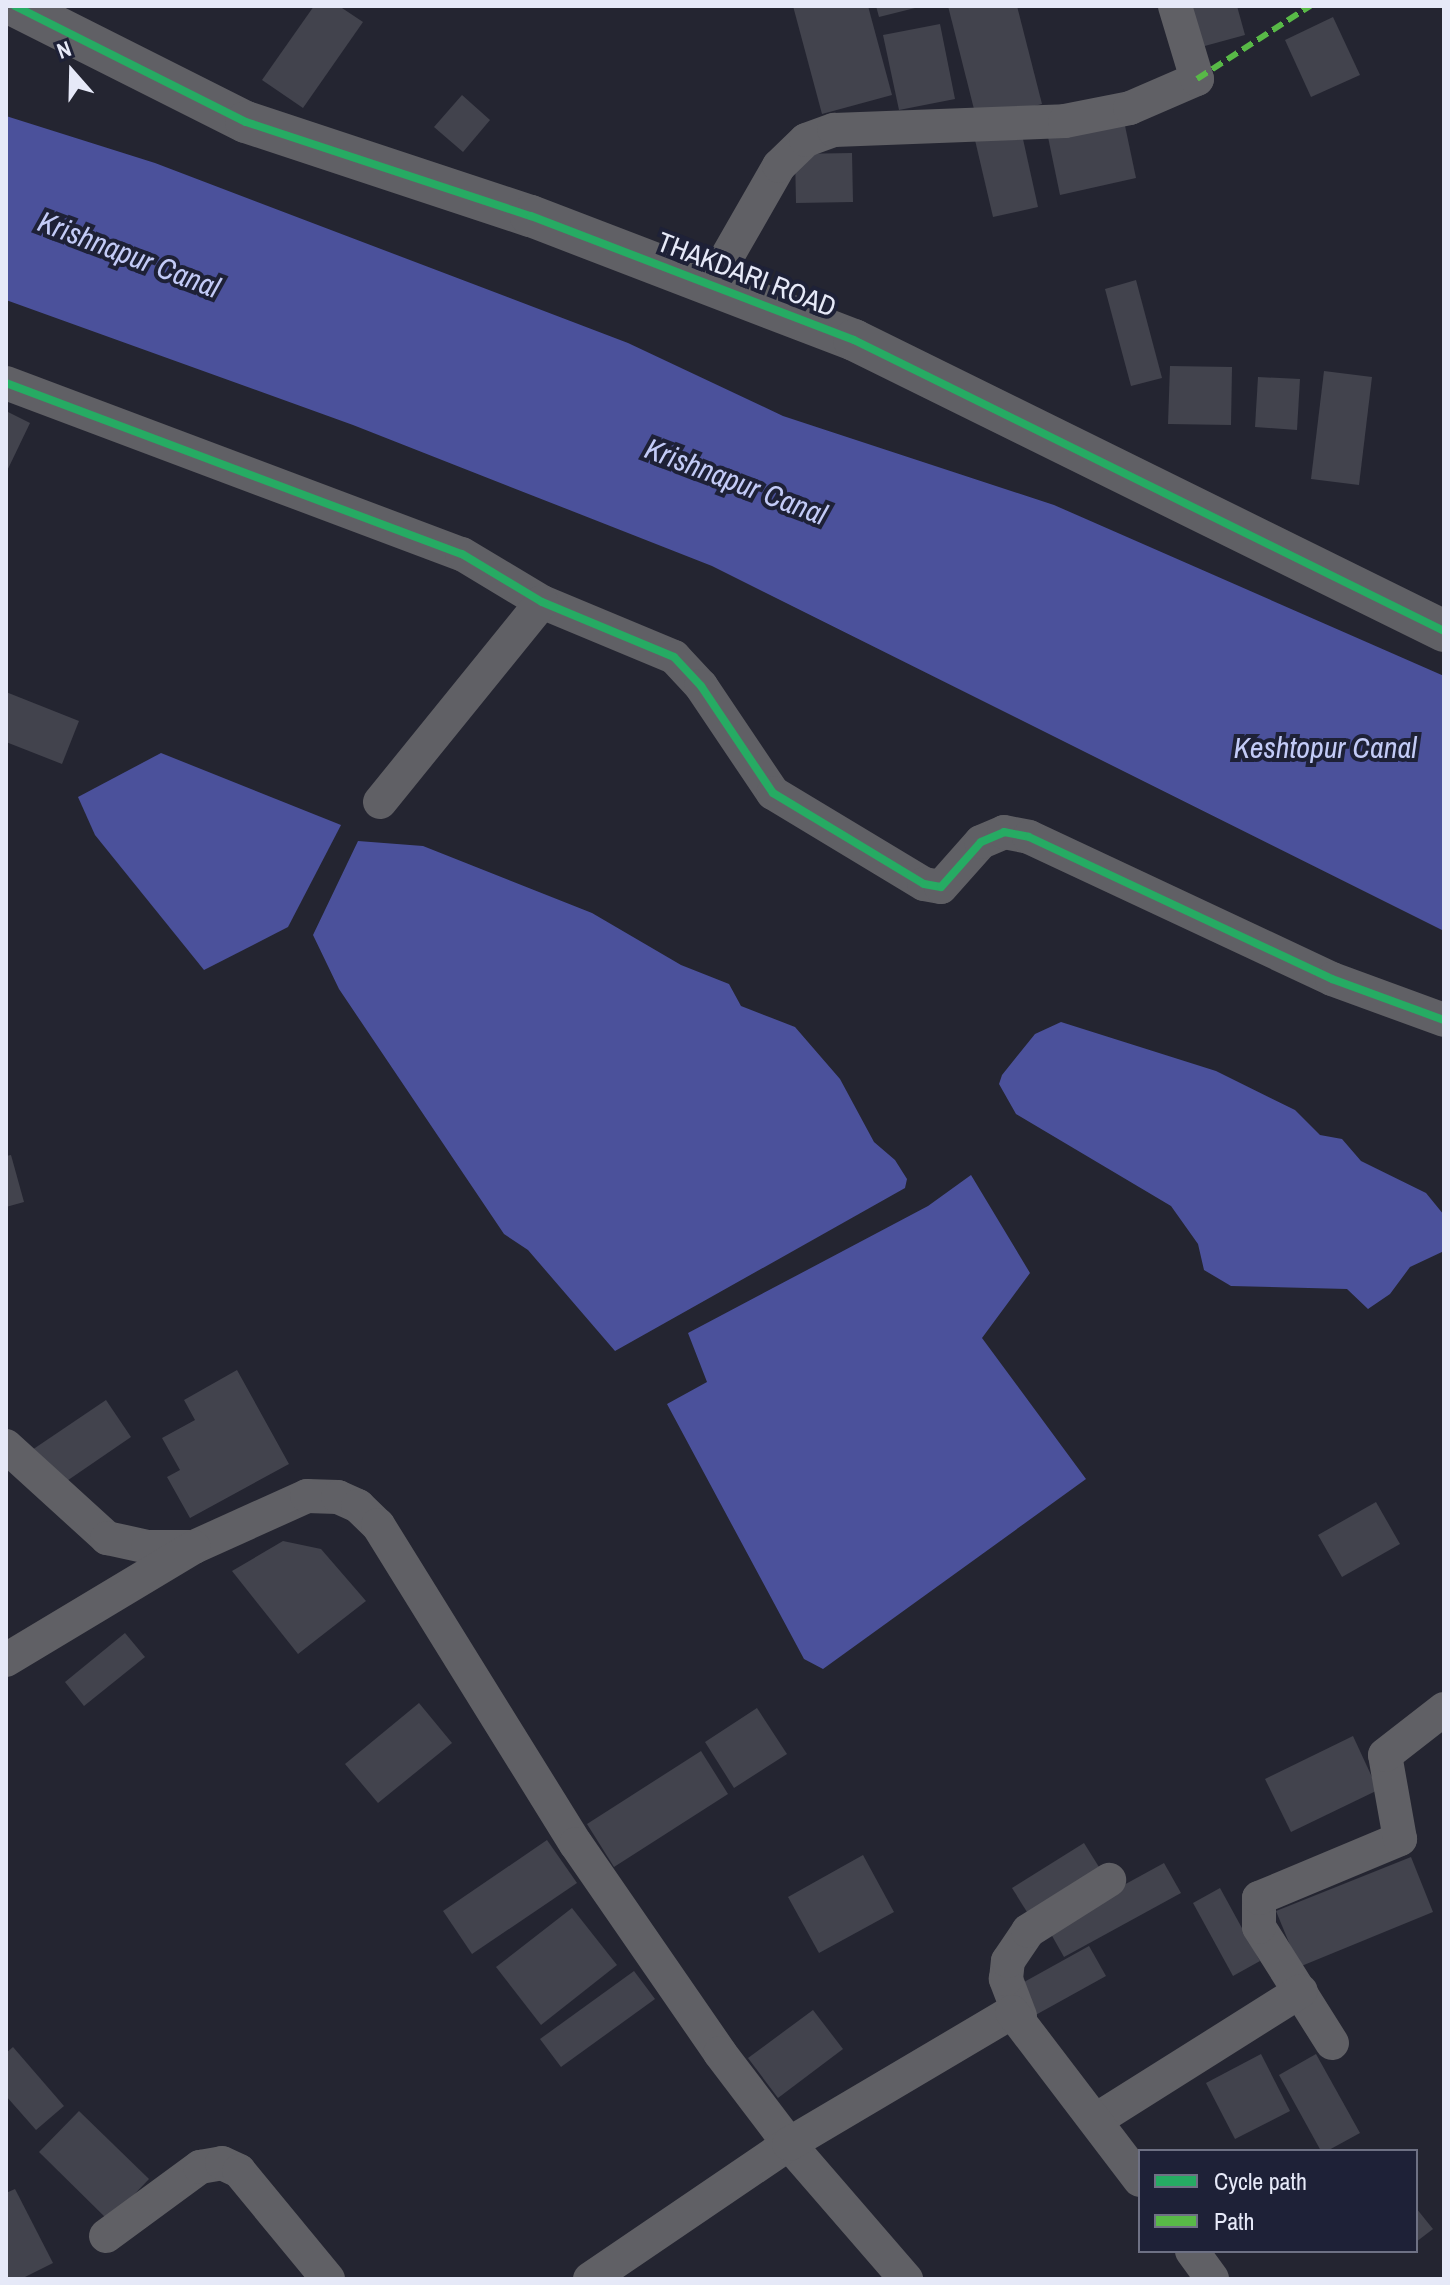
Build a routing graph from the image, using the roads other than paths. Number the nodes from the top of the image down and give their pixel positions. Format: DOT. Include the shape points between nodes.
graph roads {
  1 [pos="15,6"];
  2 [pos="1175,6"];
  3 [pos="712,283"];
  4 [pos="6,383"];
  5 [pos="542,602"];
  6 [pos="1444,631"];
  7 [pos="380,802"];
  8 [pos="1444,1020"];
  9 [pos="6,1446"];
  10 [pos="194,1547"];
  11 [pos="6,1660"];
  12 [pos="1444,1709"];
  13 [pos="1109,1880"];
  14 [pos="1301,1991"];
  15 [pos="1020,2016"];
  16 [pos="1332,2043"];
  17 [pos="1096,2120"];
  18 [pos="789,2144"];
  19 [pos="1138,2177"];
  20 [pos="106,2236"];
  21 [pos="1193,2253"];
  22 [pos="328,2279"];
  23 [pos="590,2279"];
  24 [pos="906,2279"];
  25 [pos="1212,2279"];
  1 -- 3 [label="street, THAKDARI ROAD" via="246,122"];
  2 -- 3 [label="street" via="1197,79 1130,108 1065,121 834,130 806,140 779,166"];
  3 -- 6 [label="street, THAKDARI ROAD" via="854,340"];
  4 -- 5 [label="street" via="462,554"];
  5 -- 7 [label="street"];
  5 -- 8 [label="street" via="674,657 773,793 924,884 941,887 1004,832 1029,837 1332,979"];
  9 -- 10 [label="street" via="107,1538 148,1547"];
  10 -- 11 [label="street"];
  10 -- 18 [label="street" via="307,1496 338,1497 378,1525 576,1844"];
  12 -- 14 [label="street" via="1385,1755 1400,1839 1259,1898 1259,1927"];
  13 -- 15 [label="street" via="1028,1931 1008,1961 1006,1979"];
  14 -- 16 [label="street"];
  14 -- 17 [label="street"];
  15 -- 17 [label="street"];
  15 -- 18 [label="street" via="1001,2014"];
  17 -- 19 [label="street"];
  18 -- 23 [label="street"];
  18 -- 24 [label="street"];
  20 -- 22 [label="street" via="200,2167 222,2163 239,2171"];
  21 -- 25 [label="street"];
}
